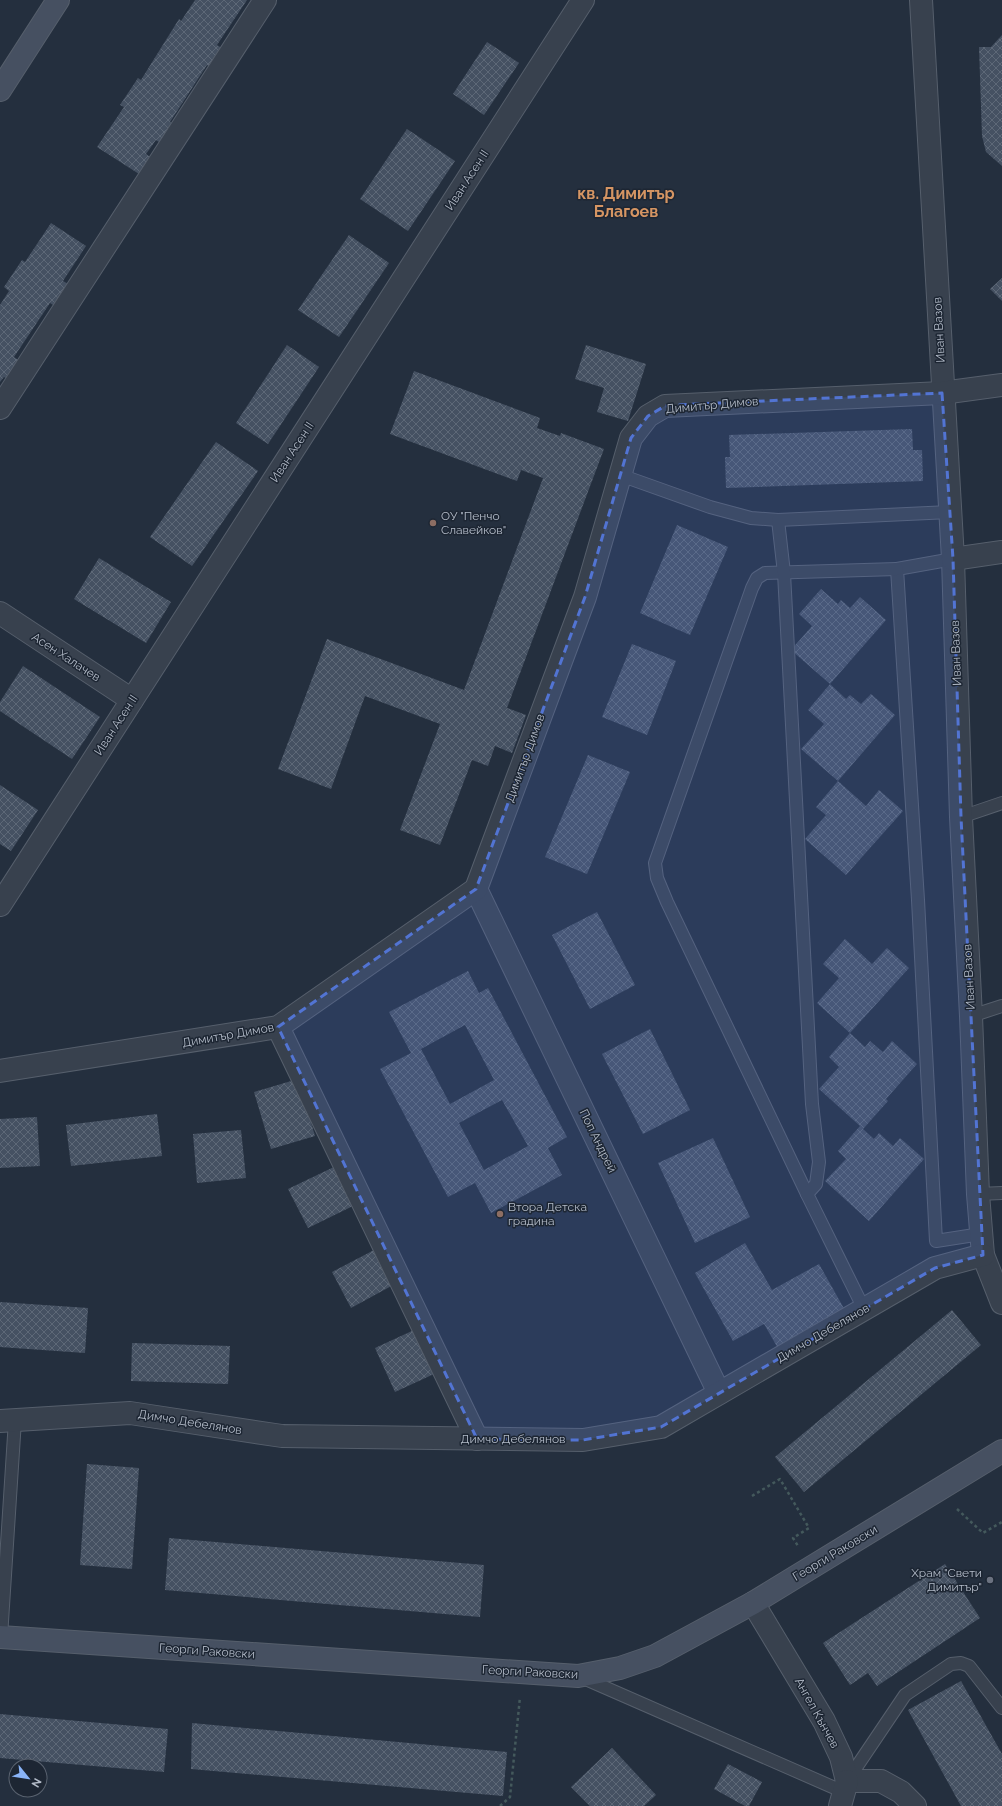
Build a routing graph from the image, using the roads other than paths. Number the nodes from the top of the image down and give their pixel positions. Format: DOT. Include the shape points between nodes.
graph roads {
  1 [pos="58,0"];
  2 [pos="265,0"];
  3 [pos="583,0"];
  4 [pos="921,0"];
  5 [pos="0,90"];
  6 [pos="1002,385"];
  7 [pos="942,393"];
  8 [pos="0,408"];
  9 [pos="620,474"];
  10 [pos="950,512"];
  11 [pos="778,520"];
  12 [pos="1002,552"];
  13 [pos="953,559"];
  14 [pos="897,569"];
  15 [pos="784,573"];
  16 [pos="0,613"];
  17 [pos="132,700"];
  18 [pos="1002,803"];
  19 [pos="961,817"];
  20 [pos="476,889"];
  21 [pos="0,905"];
  22 [pos="1002,1006"];
  23 [pos="971,1016"];
  24 [pos="278,1028"];
  25 [pos="0,1071"];
  26 [pos="1002,1192"];
  27 [pos="807,1194"];
  28 [pos="978,1194"];
  29 [pos="982,1245"];
  30 [pos="1002,1303"];
  31 [pos="864,1309"];
  32 [pos="719,1393"];
  33 [pos="7,1421"];
  34 [pos="477,1439"];
  35 [pos="1002,1451"];
  36 [pos="752,1603"];
  37 [pos="0,1637"];
  38 [pos="578,1676"];
  39 [pos="1002,1708"];
  40 [pos="844,1793"];
  41 [pos="914,1806"];
  1 -- 5 [label="street"];
  2 -- 8 [label="street"];
  3 -- 17 [label="street, Иван Асен II"];
  4 -- 7 [label="street, Иван Вазов"];
  6 -- 7 [label="street, Димитър Димов"];
  7 -- 9 [label="street, Димитър Димов" via="665,406 648,416 631,438"];
  7 -- 10 [label="street, Иван Вазов"];
  9 -- 11 [label="lane" via="710,507 751,518"];
  9 -- 20 [label="street, Димитър Димов" via="585,597"];
  10 -- 11 [label="lane"];
  10 -- 13 [label="street, Иван Вазов"];
  11 -- 15 [label="lane"];
  12 -- 13 [label="street"];
  13 -- 14 [label="lane"];
  13 -- 19 [label="street, Иван Вазов"];
  14 -- 15 [label="lane"];
  14 -- 29 [label="lane" via="936,1241"];
  15 -- 27 [label="lane" via="812,1104 819,1162 816,1184"];
  15 -- 27 [label="lane" via="765,573 758,578 752,588 656,863 657,878 667,902"];
  16 -- 17 [label="street, Асен Халачев"];
  17 -- 21 [label="street, Иван Асен II"];
  18 -- 19 [label="lane"];
  19 -- 23 [label="street, Иван Вазов"];
  20 -- 24 [label="street, Димитър Димов"];
  20 -- 32 [label="street, Поп Андрей"];
  22 -- 23 [label="lane"];
  23 -- 28 [label="street, Иван Вазов"];
  24 -- 25 [label="street, Димитър Димов"];
  24 -- 34 [label="street"];
  26 -- 28 [label="lane"];
  27 -- 31 [label="lane"];
  28 -- 29 [label="street, Иван Вазов"];
  29 -- 30 [label="street, Иван Вазов"];
  29 -- 31 [label="street, Димчо Дебелянов" via="935,1268"];
  31 -- 32 [label="street, Димчо Дебелянов"];
  32 -- 34 [label="street, Димчо Дебелянов" via="661,1427 583,1440"];
  33 -- 34 [label="street, Димчо Дебелянов" via="130,1413 282,1436"];
  33 -- 37 [label="lane"];
  35 -- 36 [label="street, Георги Раковски"];
  36 -- 38 [label="street, Георги Раковски" via="655,1656 620,1668"];
  36 -- 40 [label="street, Ангел Кънчев" via="824,1721 841,1757"];
  37 -- 38 [label="street, Георги Раковски"];
  38 -- 40 [label="lane"];
  39 -- 40 [label="lane" via="969,1666 961,1663 951,1664 905,1695"];
  40 -- 41 [label="street" via="881,1781 901,1792"];
}
